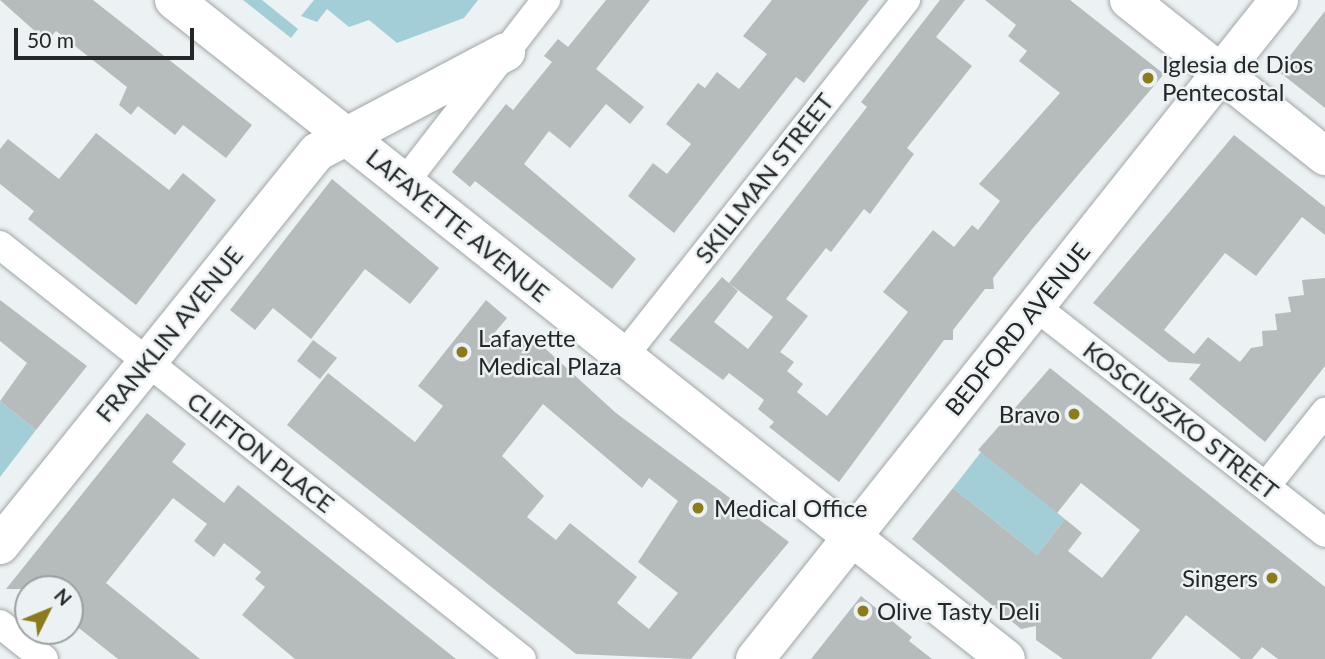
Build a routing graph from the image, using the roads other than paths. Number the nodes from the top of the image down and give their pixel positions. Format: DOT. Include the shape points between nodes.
graph roads {
  1 [pos="174,0"];
  2 [pos="547,0"];
  3 [pos="906,0"];
  4 [pos="1129,0"];
  5 [pos="1279,0"];
  6 [pos="506,52"];
  7 [pos="1221,73"];
  8 [pos="349,138"];
  9 [pos="1325,156"];
  10 [pos="404,183"];
  11 [pos="0,245"];
  12 [pos="1036,307"];
  13 [pos="623,357"];
  14 [pos="146,360"];
  15 [pos="1325,412"];
  16 [pos="1266,486"];
  17 [pos="1325,533"];
  18 [pos="852,536"];
  19 [pos="0,545"];
  20 [pos="0,624"];
  21 [pos="44,659"];
  22 [pos="522,659"];
  23 [pos="755,659"];
  24 [pos="1006,659"];
  1 -- 8 [label="main road, LAFAYETTE AVENUE"];
  2 -- 6 [label="street"];
  3 -- 13 [label="street, SKILLMAN STREET"];
  4 -- 7 [label="main road"];
  5 -- 7 [label="main road, BEDFORD AVENUE"];
  6 -- 8 [label="main road, FRANKLIN AVENUE"];
  6 -- 10 [label="street"];
  7 -- 9 [label="main road"];
  7 -- 12 [label="main road, BEDFORD AVENUE"];
  8 -- 10 [label="main road, LAFAYETTE AVENUE"];
  8 -- 14 [label="main road, FRANKLIN AVENUE" via="317,152"];
  10 -- 13 [label="main road, LAFAYETTE AVENUE"];
  11 -- 14 [label="street, CLIFTON PLACE"];
  12 -- 16 [label="street, KOSCIUSZKO STREET"];
  12 -- 18 [label="main road, BEDFORD AVENUE"];
  13 -- 18 [label="main road, LAFAYETTE AVENUE"];
  14 -- 19 [label="main road, FRANKLIN AVENUE"];
  14 -- 22 [label="street, CLIFTON PLACE"];
  15 -- 16 [label="street"];
  16 -- 17 [label="street, KOSCIUSZKO STREET"];
  18 -- 23 [label="main road, BEDFORD AVENUE"];
  18 -- 24 [label="main road, LAFAYETTE AVENUE"];
  20 -- 21 [label="street"];
}
